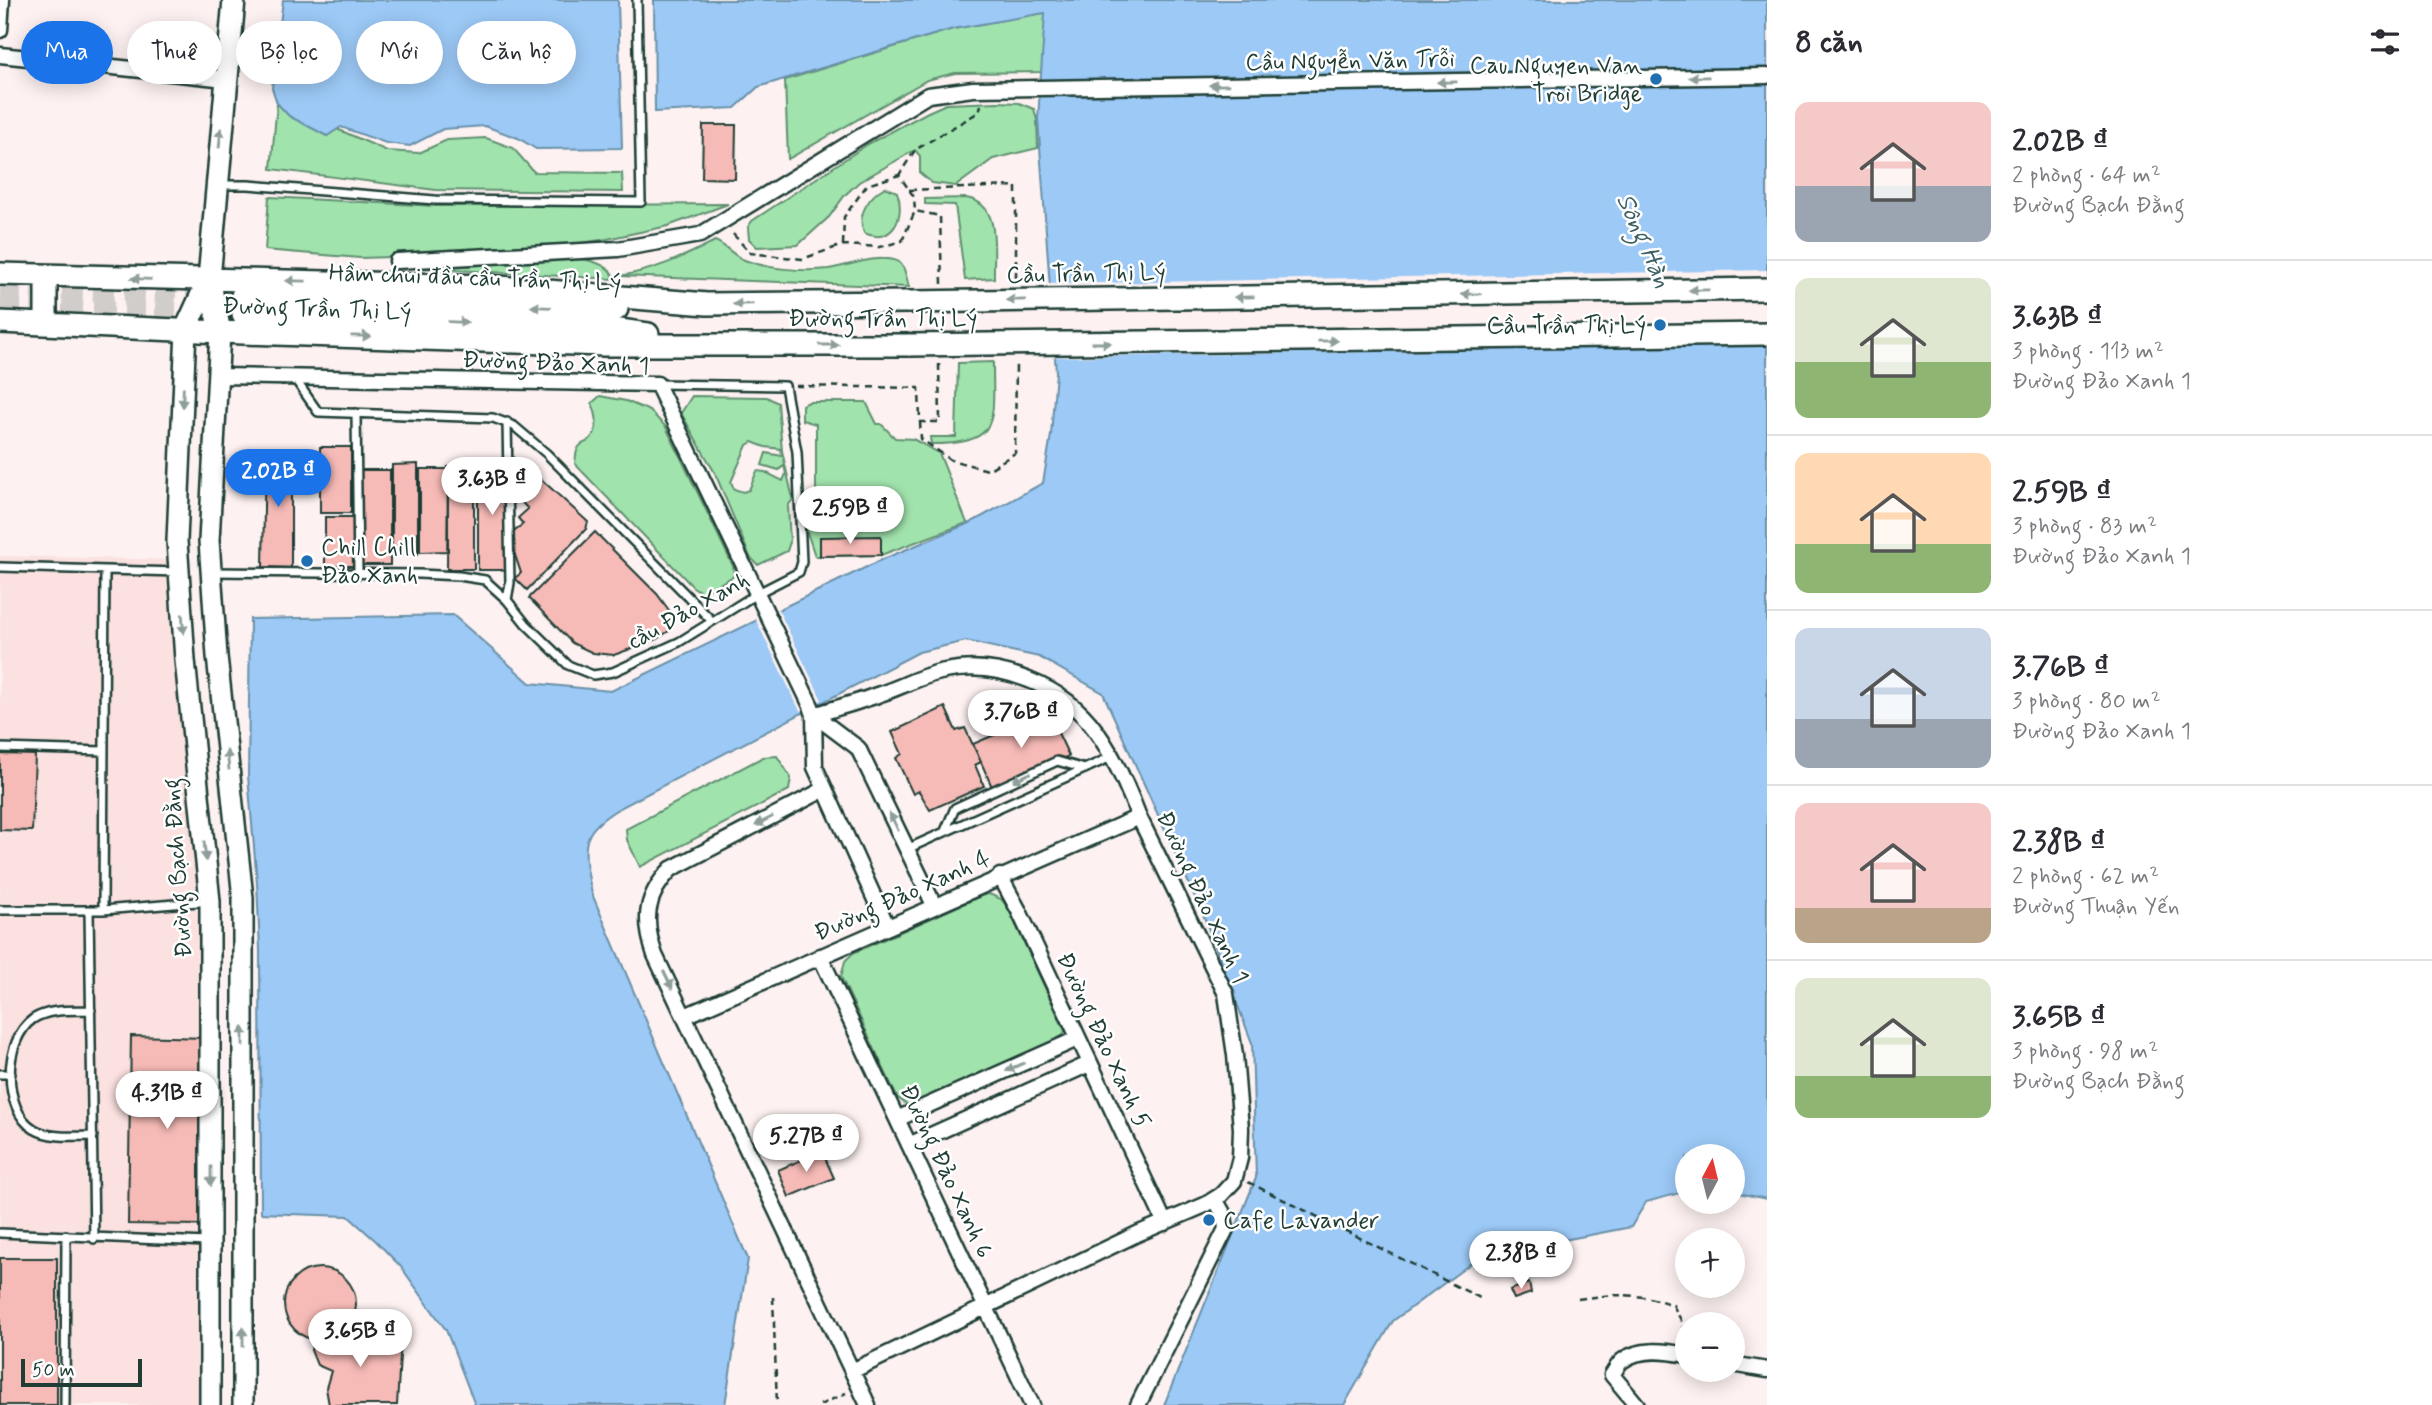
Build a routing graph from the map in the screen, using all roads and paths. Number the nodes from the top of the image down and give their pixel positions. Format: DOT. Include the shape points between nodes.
graph roads {
  1 [pos="2,0"];
  2 [pos="234,0"];
  3 [pos="637,0"];
  4 [pos="0,30"];
  5 [pos="0,55"];
  6 [pos="1767,76"];
  7 [pos="226,79"];
  8 [pos="987,89"];
  9 [pos="899,175"];
  10 [pos="216,185"];
  11 [pos="915,211"];
  12 [pos="726,218"];
  13 [pos="843,245"];
  14 [pos="397,261"];
  15 [pos="0,274"];
  16 [pos="47,275"];
  17 [pos="209,279"];
  18 [pos="1767,289"];
  19 [pos="942,301"];
  20 [pos="909,302"];
  21 [pos="707,304"];
  22 [pos="0,322"];
  23 [pos="46,323"];
  24 [pos="186,329"];
  25 [pos="220,332"];
  26 [pos="1767,334"];
  27 [pos="712,344"];
  28 [pos="939,360"];
  29 [pos="217,376"];
  30 [pos="295,378"];
  31 [pos="657,384"];
  32 [pos="785,386"];
  33 [pos="356,413"];
  34 [pos="507,422"];
  35 [pos="0,567"];
  36 [pos="106,570"];
  37 [pos="179,572"];
  38 [pos="212,572"];
  39 [pos="358,574"];
  40 [pos="758,593"];
  41 [pos="507,600"];
  42 [pos="712,621"];
  43 [pos="812,710"];
  44 [pos="0,748"];
  45 [pos="104,751"];
  46 [pos="1111,757"];
  47 [pos="1085,769"];
  48 [pos="825,789"];
  49 [pos="1139,817"];
  50 [pos="944,832"];
  51 [pos="907,849"];
  52 [pos="1000,876"];
  53 [pos="243,898"];
  54 [pos="211,901"];
  55 [pos="934,905"];
  56 [pos="0,910"];
  57 [pos="103,910"];
  58 [pos="89,911"];
  59 [pos="887,926"];
  60 [pos="820,956"];
  61 [pos="91,1010"];
  62 [pos="685,1016"];
  63 [pos="1077,1039"];
  64 [pos="1089,1064"];
  65 [pos="0,1074"];
  66 [pos="11,1074"];
  67 [pos="897,1119"];
  68 [pos="93,1136"];
  69 [pos="909,1145"];
  70 [pos="1235,1176"];
  71 [pos="1215,1199"];
  72 [pos="1165,1223"];
  73 [pos="0,1233"];
  74 [pos="66,1235"];
  75 [pos="94,1238"];
  76 [pos="243,1241"];
  77 [pos="211,1242"];
  78 [pos="773,1297"];
  79 [pos="1480,1298"];
  80 [pos="1578,1299"];
  81 [pos="985,1306"];
  82 [pos="1677,1312"];
  83 [pos="1675,1354"];
  84 [pos="1745,1366"];
  85 [pos="1767,1370"];
  86 [pos="852,1371"];
  87 [pos="859,1386"];
  88 [pos="1137,1404"];
  89 [pos="65,1405"];
  90 [pos="211,1405"];
  91 [pos="243,1405"];
  92 [pos="777,1405"];
  93 [pos="820,1405"];
  94 [pos="868,1405"];
  95 [pos="1032,1405"];
  96 [pos="1637,1405"];
  1 -- 4 [label="street"];
  2 -- 7 [label="main road"];
  3 -- 10 [label="lane" via="641,202 435,200"];
  5 -- 7 [label="street"];
  6 -- 8 [label="street, Cầu Nguyễn Văn Trỗi, one-way"];
  10 -- 7 [label="main road, one-way"];
  8 -- 9 [label="path" via="979,112 915,150"];
  8 -- 12 [label="street, Cầu Nguyễn Văn Trỗi" via="928,95"];
  9 -- 11 [label="path" via="914,197"];
  9 -- 13 [label="path" via="867,185 844,217"];
  10 -- 17 [label="main road"];
  11 -- 13 [label="path" via="902,241 880,247"];
  11 -- 19 [label="path" via="940,216"];
  12 -- 13 [label="path" via="732,233 750,253 802,259"];
  12 -- 14 [label="street, Cầu Nguyễn Văn Trỗi" via="700,235 618,249"];
  15 -- 16 [label="main road, Đường Trần Thị Lý"];
  17 -- 16 [label="main road, Đường Trần Thị Lý, one-way"];
  16 -- 23 [label="main road"];
  21 -- 17 [label="main road, Đường Trần Thị Lý, one-way" via="488,286"];
  17 -- 24 [label="main road"];
  17 -- 25 [label="main road"];
  18 -- 19 [label="main road, Cầu Trần Thị Lý, one-way, bridge"];
  19 -- 20 [label="main road, Cầu Trần Thị Lý, bridge"];
  20 -- 21 [label="main road, Đường Trần Thị Lý, one-way"];
  21 -- 27 [label="main road, Hầm chui đầu cầu Trần Thị Lý, one-way" via="605,310 242,306 606,328"];
  22 -- 23 [label="main road, Đường Trần Thị Lý"];
  23 -- 24 [label="main road, Đường Trần Thị Lý"];
  24 -- 25 [label="main road, Đường Trần Thị Lý"];
  24 -- 37 [label="main road, Đường Bạch Đằng, one-way"];
  25 -- 27 [label="main road, Đường Trần Thị Lý, one-way" via="604,345"];
  25 -- 29 [label="main road"];
  27 -- 26 [label="main road, Đường Trần Thị Lý, one-way, bridge"];
  28 -- 32 [label="path" via="940,422 920,422 919,388"];
  29 -- 30 [label="street, Đường Đảo Xanh 1"];
  29 -- 38 [label="main road" via="209,541"];
  30 -- 31 [label="street, Đường Đảo Xanh 1"];
  30 -- 33 [label="lane" via="318,412"];
  31 -- 32 [label="lane"];
  31 -- 40 [label="street, Đường Đảo Xanh 1"];
  32 -- 40 [label="lane, cầu Đảo Xanh" via="797,452 803,554 799,572"];
  33 -- 34 [label="lane"];
  33 -- 39 [label="lane"];
  34 -- 41 [label="lane"];
  34 -- 42 [label="lane" via="547,454"];
  35 -- 36 [label="lane"];
  36 -- 37 [label="lane"];
  36 -- 45 [label="lane"];
  37 -- 38 [label="main road"];
  37 -- 54 [label="main road, Đường Bạch Đằng, one-way"];
  38 -- 39 [label="lane, cầu Đảo Xanh"];
  53 -- 38 [label="main road, one-way"];
  39 -- 41 [label="lane, cầu Đảo Xanh" via="485,580"];
  40 -- 42 [label="lane, cầu Đảo Xanh"];
  40 -- 43 [label="street, Đường Đảo Xanh 1"];
  41 -- 42 [label="lane, cầu Đảo Xanh" via="568,665 593,675 642,659"];
  43 -- 46 [label="street, Đường Đảo Xanh 1" via="946,671 998,671 1028,680 1072,706 1096,730"];
  43 -- 48 [label="street, Đường Đảo Xanh 1" via="814,767"];
  51 -- 43 [label="street, Đường Đảo Xanh 1, one-way" via="858,748"];
  44 -- 45 [label="lane"];
  45 -- 57 [label="lane"];
  46 -- 47 [label="lane"];
  46 -- 49 [label="street, Đường Đảo Xanh 1"];
  47 -- 50 [label="lane"];
  47 -- 50 [label="lane, one-way" via="1057,761 956,807"];
  48 -- 59 [label="street, Đường Đảo Xanh 1"];
  48 -- 62 [label="street, one-way" via="671,869 658,883 647,921 650,940"];
  49 -- 52 [label="street, Đường Đảo Xanh 4"];
  49 -- 70 [label="street, Đường Đảo Xanh 1" via="1226,994 1241,1129"];
  50 -- 51 [label="lane"];
  51 -- 55 [label="street, Đường Đảo Xanh 1"];
  52 -- 55 [label="street, Đường Đảo Xanh 4"];
  52 -- 63 [label="street, Đường Đảo Xanh 5"];
  53 -- 54 [label="main road"];
  76 -- 53 [label="main road, one-way"];
  54 -- 57 [label="lane"];
  54 -- 77 [label="main road, Đường Bạch Đằng, one-way"];
  55 -- 59 [label="street, Đường Đảo Xanh 4"];
  56 -- 58 [label="lane"];
  57 -- 58 [label="lane"];
  58 -- 61 [label="lane"];
  59 -- 60 [label="street, Đường Đảo Xanh 4"];
  60 -- 62 [label="street, Đường Đảo Xanh 4"];
  60 -- 67 [label="street, Đường Đảo Xanh 6"];
  61 -- 66 [label="lane" via="52,1012 34,1019 15,1043"];
  61 -- 68 [label="lane"];
  62 -- 86 [label="street"];
  63 -- 64 [label="street, Đường Đảo Xanh 5"];
  63 -- 67 [label="street, one-way"];
  64 -- 69 [label="street"];
  64 -- 72 [label="street, Đường Đảo Xanh 5"];
  65 -- 66 [label="lane"];
  66 -- 68 [label="lane" via="16,1105 34,1129 50,1135"];
  67 -- 69 [label="street, Đường Đảo Xanh 6"];
  68 -- 75 [label="lane"];
  69 -- 81 [label="street, Đường Đảo Xanh 6"];
  70 -- 71 [label="street"];
  70 -- 79 [label="path"];
  71 -- 72 [label="street"];
  71 -- 88 [label="street" via="1226,1228"];
  72 -- 81 [label="street"];
  73 -- 74 [label="lane"];
  74 -- 75 [label="lane"];
  74 -- 89 [label="lane"];
  75 -- 77 [label="lane"];
  76 -- 77 [label="main road"];
  91 -- 76 [label="main road, one-way"];
  77 -- 90 [label="main road, Đường Bạch Đằng"];
  78 -- 92 [label="path"];
  80 -- 82 [label="path" via="1648,1296 1674,1305"];
  81 -- 86 [label="street"];
  81 -- 95 [label="street, Đường Đảo Xanh 6"];
  83 -- 96 [label="street" via="1654,1351 1620,1362 1612,1375"];
  84 -- 85 [label="street"];
  86 -- 87 [label="street"];
  87 -- 93 [label="path"];
  87 -- 94 [label="street"];
}
